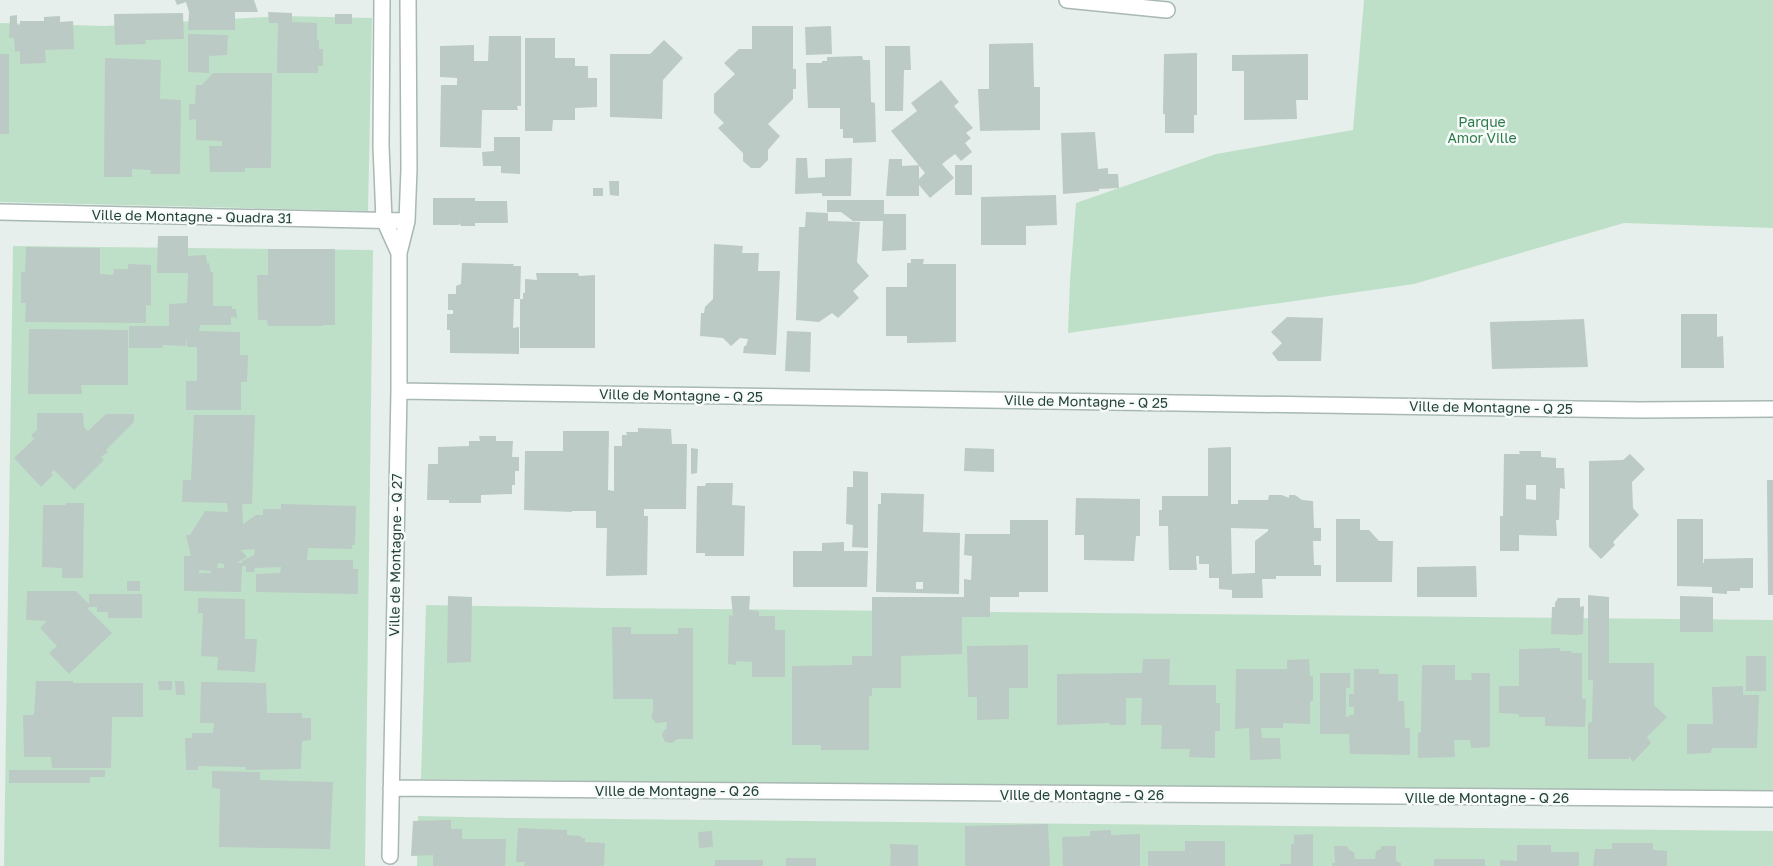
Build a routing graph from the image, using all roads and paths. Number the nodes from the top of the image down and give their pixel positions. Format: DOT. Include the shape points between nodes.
graph roads {
  1 [pos="382,0"];
  2 [pos="408,0"];
  3 [pos="1067,0"];
  4 [pos="1167,10"];
  5 [pos="0,212"];
  6 [pos="384,220"];
  7 [pos="407,221"];
  8 [pos="399,253"];
  9 [pos="398,391"];
  10 [pos="1773,409"];
  11 [pos="391,788"];
  12 [pos="1773,799"];
  13 [pos="390,856"];
  1 -- 6 [label="street"];
  2 -- 7 [label="street, Ville de Montagne - Q 27"];
  3 -- 4 [label="street"];
  5 -- 6 [label="street, Ville de Montagne - Quadra 31"];
  6 -- 7 [label="street, Ville de Montagne - Quadra 31"];
  6 -- 8 [label="street, Ville de Montagne - Q 27"];
  7 -- 8 [label="street, Ville de Montagne - Q 27"];
  8 -- 9 [label="street, Ville de Montagne - Q 27"];
  9 -- 10 [label="street, Ville de Montagne - Q 25" via="1629,410"];
  9 -- 11 [label="street, Ville de Montagne - Q 27"];
  11 -- 12 [label="street, Ville de Montagne - Q 26"];
  11 -- 13 [label="street, Ville de Montagne - Q 27"];
}
